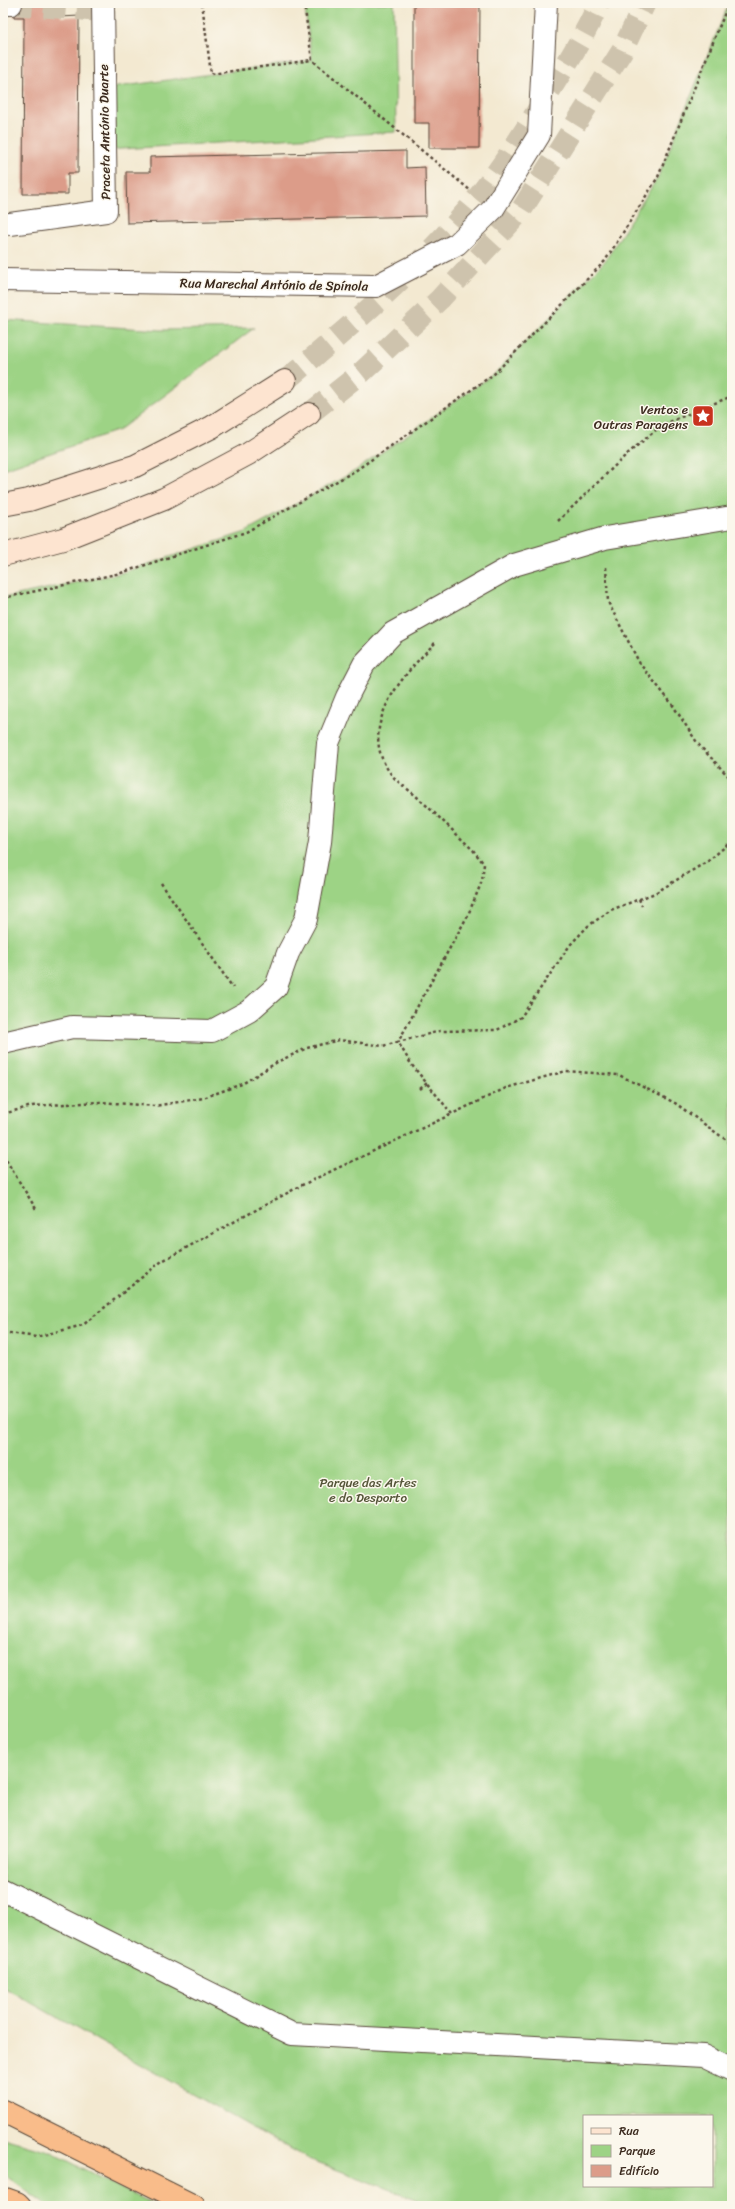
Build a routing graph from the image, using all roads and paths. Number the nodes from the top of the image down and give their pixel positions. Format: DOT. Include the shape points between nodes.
graph roads {
  1 [pos="103,3"];
  2 [pos="202,3"];
  3 [pos="304,3"];
  4 [pos="546,3"];
  5 [pos="729,3"];
  6 [pos="312,60"];
  7 [pos="493,209"];
  8 [pos="10,224"];
  9 [pos="3,280"];
  10 [pos="285,381"];
  11 [pos="732,396"];
  12 [pos="309,414"];
  13 [pos="3,505"];
  14 [pos="732,517"];
  15 [pos="553,526"];
  16 [pos="605,538"];
  17 [pos="3,555"];
  18 [pos="3,598"];
  19 [pos="438,640"];
  20 [pos="732,780"];
  21 [pos="732,841"];
  22 [pos="161,882"];
  23 [pos="639,899"];
  24 [pos="642,906"];
  25 [pos="249,1011"];
  26 [pos="398,1042"];
  27 [pos="3,1043"];
  28 [pos="427,1082"];
  29 [pos="420,1089"];
  30 [pos="3,1114"];
  31 [pos="452,1114"];
  32 [pos="732,1144"];
  33 [pos="3,1155"];
  34 [pos="36,1209"];
  35 [pos="3,1332"];
  36 [pos="3,1890"];
  37 [pos="732,2070"];
  38 [pos="3,2110"];
  39 [pos="3,2198"];
  40 [pos="20,2206"];
  41 [pos="194,2206"];
  1 -- 8 [label="street, Praceta António Duarte" via="106,211"];
  2 -- 6 [label="path" via="211,74"];
  3 -- 6 [label="path"];
  4 -- 7 [label="street, Rua Marechal António de Spínola" via="539,135"];
  5 -- 18 [label="path" via="658,177 605,261 494,374 355,471 246,532 121,573"];
  6 -- 7 [label="path" via="396,132"];
  7 -- 9 [label="street, Rua Marechal António de Spínola" via="457,244 376,286"];
  10 -- 13 [label="main road" via="212,427 135,466 29,500"];
  11 -- 15 [label="path" via="662,425 626,455"];
  12 -- 17 [label="main road" via="248,454 164,499 63,538"];
  14 -- 16 [label="street"];
  16 -- 20 [label="path" via="608,602 640,664 672,704 698,744"];
  16 -- 25 [label="street" via="514,565 393,633 364,664 346,697 328,743 320,842 306,919 288,953 276,987"];
  19 -- 26 [label="path" via="398,682 386,704 378,726 379,753 391,774 474,850 484,864 482,882 468,915"];
  21 -- 23 [label="path" via="708,861 655,893"];
  22 -- 25 [label="path"];
  23 -- 24 [label="path"];
  23 -- 26 [label="path" via="611,910 588,926 570,945 521,1017 496,1030 440,1031"];
  25 -- 27 [label="street" via="212,1031 72,1027"];
  26 -- 28 [label="path" via="411,1064"];
  26 -- 30 [label="path" via="383,1046 339,1040 307,1048 279,1061 242,1084 203,1098 155,1106 100,1102 32,1106"];
  28 -- 29 [label="path"];
  28 -- 31 [label="path"];
  31 -- 32 [label="path" via="506,1088 566,1071 619,1075 675,1103"];
  31 -- 35 [label="path" via="302,1185 162,1261 83,1326 36,1337"];
  33 -- 34 [label="path"];
  36 -- 37 [label="street" via="292,2034 703,2056"];
  38 -- 41 [label="highway"];
  39 -- 40 [label="highway"];
}
